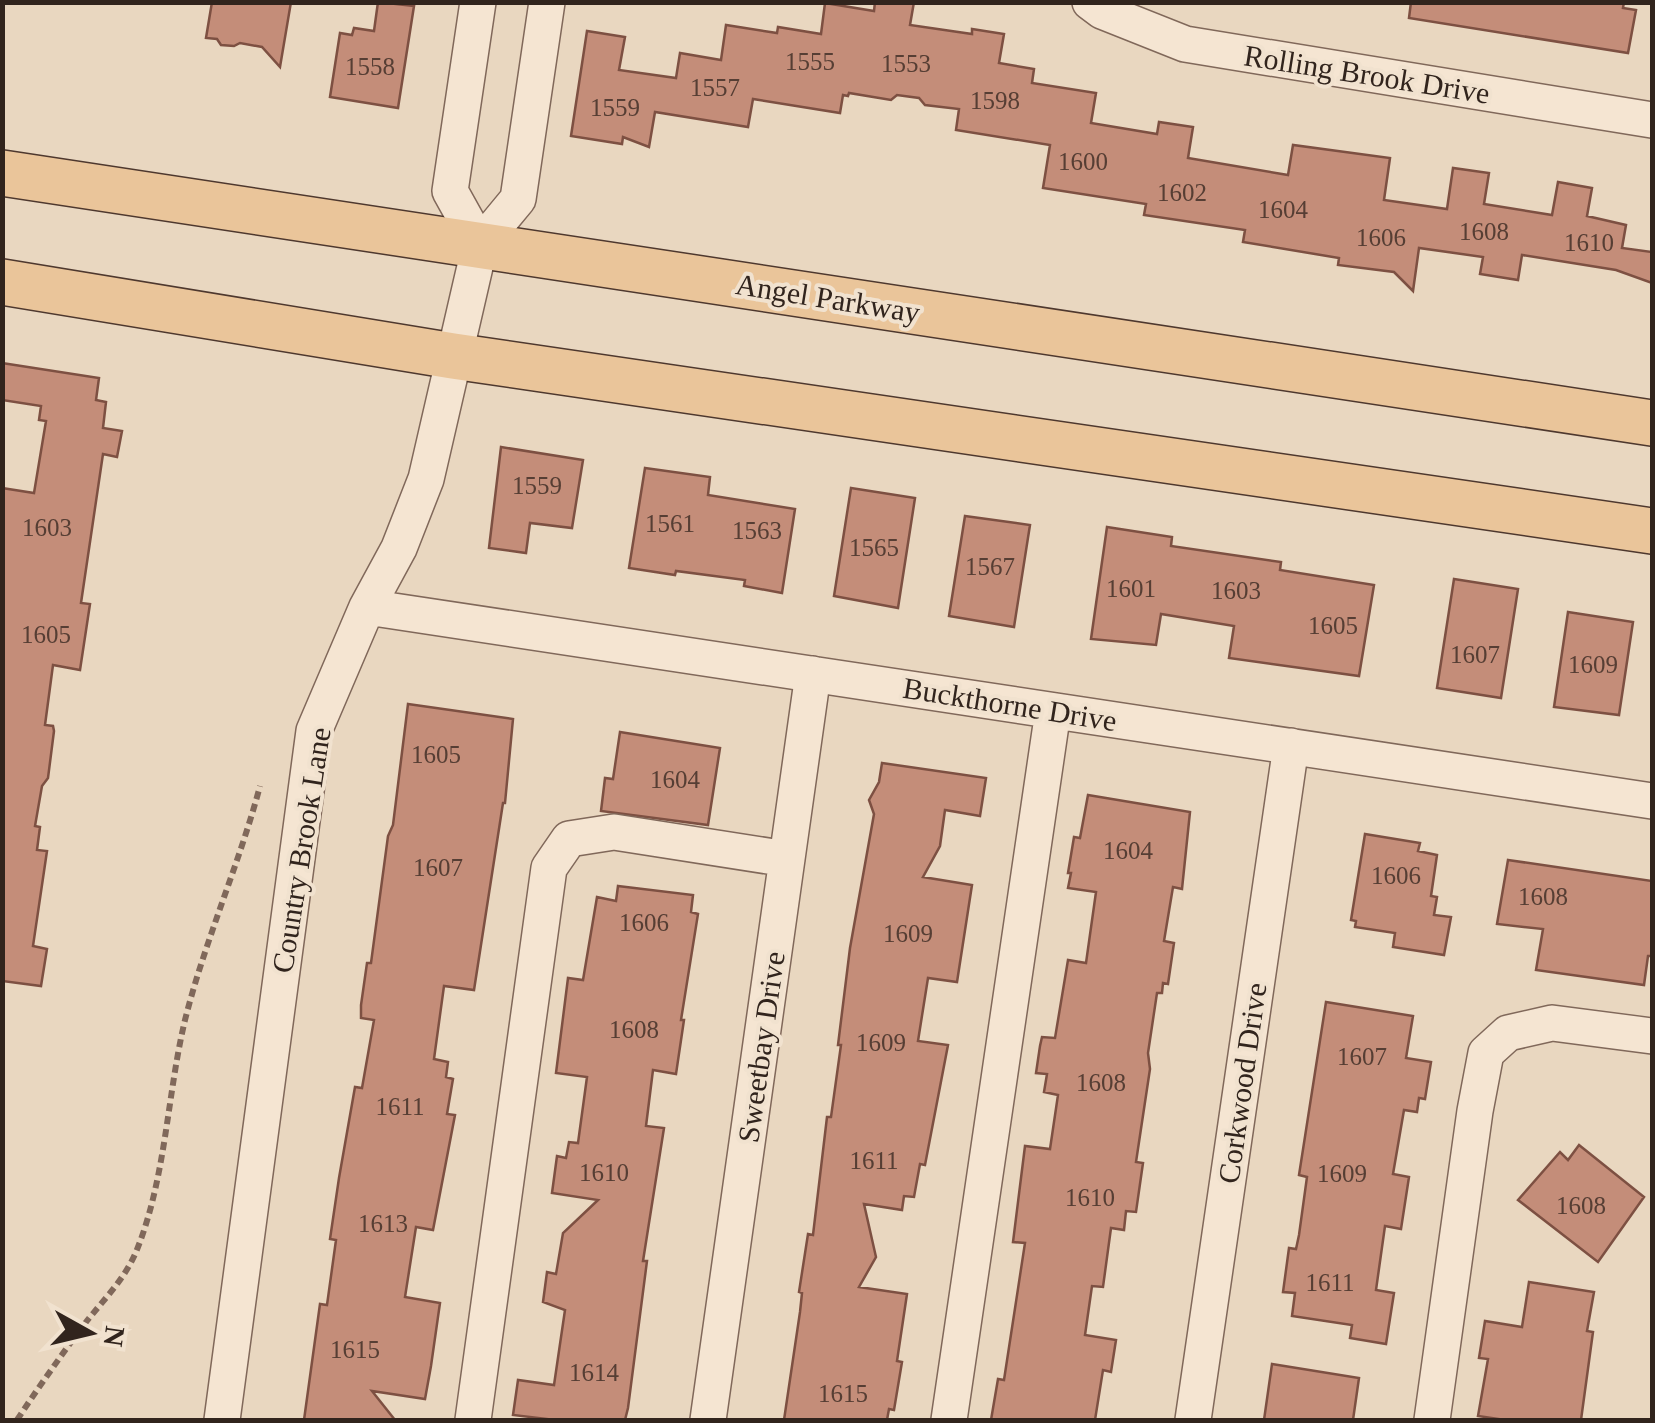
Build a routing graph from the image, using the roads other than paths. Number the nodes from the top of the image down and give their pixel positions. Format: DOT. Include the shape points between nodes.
graph roads {
  1 [pos="478,2"];
  2 [pos="547,2"];
  3 [pos="1090,2"];
  4 [pos="1652,120"];
  5 [pos="2,172"];
  6 [pos="480,245"];
  7 [pos="2,282"];
  8 [pos="452,356"];
  9 [pos="1652,423"];
  10 [pos="1652,530"];
  11 [pos="367,607"];
  12 [pos="813,674"];
  13 [pos="1052,710"];
  14 [pos="1291,746"];
  15 [pos="1652,801"];
  16 [pos="787,859"];
  17 [pos="1652,1036"];
  18 [pos="222,1420"];
  19 [pos="473,1420"];
  20 [pos="708,1420"];
  21 [pos="949,1420"];
  22 [pos="1193,1420"];
  23 [pos="1432,1420"];
  1 -- 6 [label="street" via="450,191"];
  2 -- 6 [label="street, Country Brook Lane" via="518,199"];
  3 -- 4 [label="street, Rolling Brook Drive" via="1185,44"];
  5 -- 6 [label="main road, Angel Parkway"];
  6 -- 8 [label="street, Country Brook Lane"];
  6 -- 9 [label="main road, Angel Parkway"];
  7 -- 8 [label="main road"];
  8 -- 10 [label="main road"];
  8 -- 11 [label="street, Country Brook Lane" via="426,479"];
  11 -- 12 [label="street, Buckthorne Drive"];
  11 -- 18 [label="street, Country Brook Lane" via="314,731"];
  12 -- 13 [label="street, Buckthorne Drive"];
  12 -- 16 [label="street, Sweetbay Drive"];
  13 -- 14 [label="street, Buckthorne Drive"];
  13 -- 21 [label="street"];
  14 -- 15 [label="street, Buckthorne Drive"];
  14 -- 22 [label="street, Corkwood Drive"];
  16 -- 19 [label="street" via="614,832 569,839 549,868"];
  16 -- 20 [label="street, Sweetbay Drive"];
  17 -- 23 [label="street" via="1552,1022 1508,1033 1486,1053"];
}
